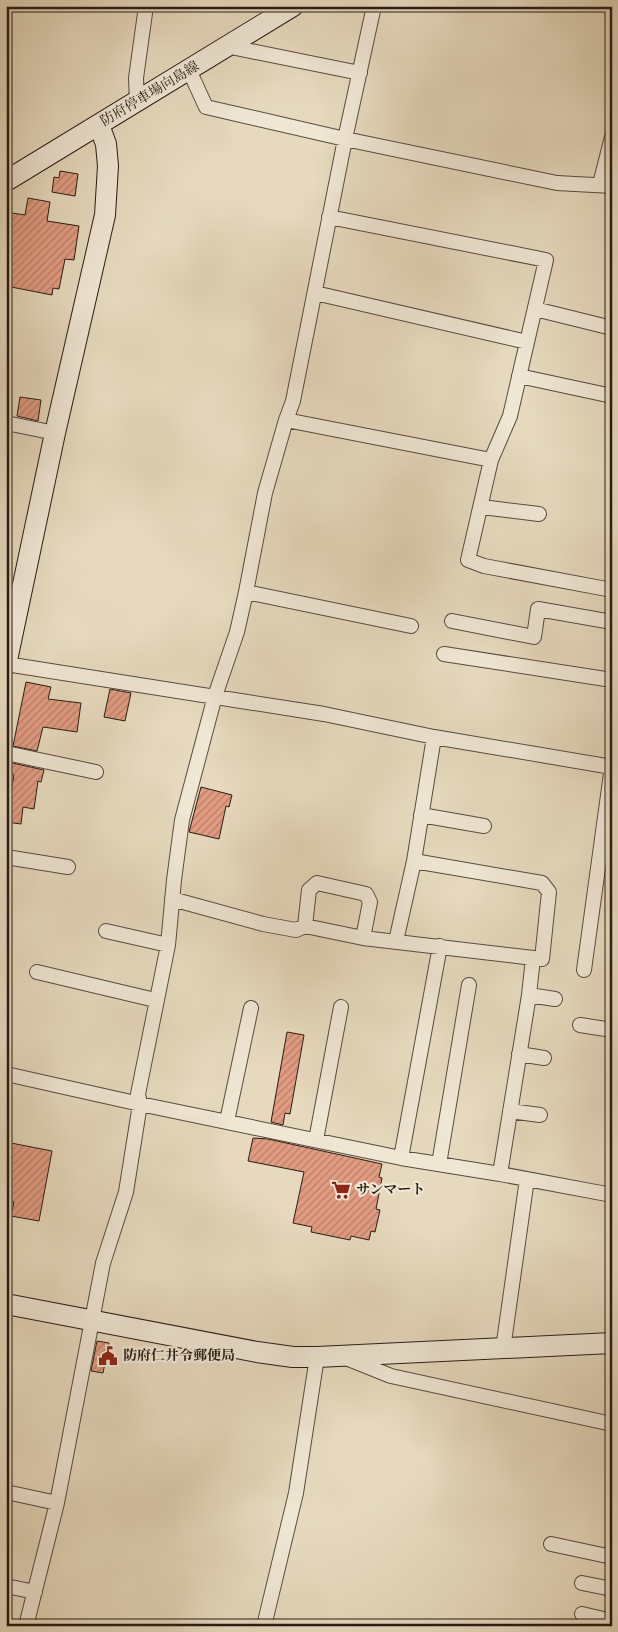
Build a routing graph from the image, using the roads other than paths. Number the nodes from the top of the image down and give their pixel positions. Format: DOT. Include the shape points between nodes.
graph roads {
  1 [pos="146,6"];
  2 [pos="293,6"];
  3 [pos="374,6"];
  4 [pos="226,46"];
  5 [pos="189,70"];
  6 [pos="360,73"];
  7 [pos="137,102"];
  8 [pos="99,125"];
  9 [pos="612,137"];
  10 [pos="345,139"];
  11 [pos="6,181"];
  12 [pos="606,185"];
  13 [pos="329,217"];
  14 [pos="314,293"];
  15 [pos="535,309"];
  16 [pos="612,328"];
  17 [pos="527,342"];
  18 [pos="520,376"];
  19 [pos="612,396"];
  20 [pos="286,420"];
  21 [pos="6,424"];
  22 [pos="55,433"];
  23 [pos="491,460"];
  24 [pos="482,507"];
  25 [pos="539,514"];
  26 [pos="612,590"];
  27 [pos="246,592"];
  28 [pos="452,621"];
  29 [pos="612,622"];
  30 [pos="411,626"];
  31 [pos="444,654"];
  32 [pos="6,664"];
  33 [pos="612,680"];
  34 [pos="215,696"];
  35 [pos="434,737"];
  36 [pos="6,753"];
  37 [pos="612,766"];
  38 [pos="96,772"];
  39 [pos="421,815"];
  40 [pos="484,826"];
  41 [pos="6,857"];
  42 [pos="414,861"];
  43 [pos="68,867"];
  44 [pos="172,899"];
  45 [pos="305,926"];
  46 [pos="106,931"];
  47 [pos="364,938"];
  48 [pos="396,941"];
  49 [pos="168,945"];
  50 [pos="440,946"];
  51 [pos="533,958"];
  52 [pos="584,970"];
  53 [pos="37,972"];
  54 [pos="469,985"];
  55 [pos="529,995"];
  56 [pos="555,999"];
  57 [pos="155,1000"];
  58 [pos="342,1007"];
  59 [pos="251,1008"];
  60 [pos="580,1025"];
  61 [pos="612,1030"];
  62 [pos="519,1054"];
  63 [pos="544,1058"];
  64 [pos="6,1074"];
  65 [pos="140,1104"];
  66 [pos="510,1111"];
  67 [pos="540,1116"];
  68 [pos="227,1121"];
  69 [pos="316,1140"];
  70 [pos="401,1158"];
  71 [pos="439,1164"];
  72 [pos="500,1174"];
  73 [pos="527,1179"];
  74 [pos="612,1195"];
  75 [pos="6,1304"];
  76 [pos="92,1320"];
  77 [pos="612,1343"];
  78 [pos="503,1349"];
  79 [pos="343,1356"];
  80 [pos="317,1357"];
  81 [pos="612,1424"];
  82 [pos="6,1492"];
  83 [pos="58,1503"];
  84 [pos="551,1544"];
  85 [pos="612,1557"];
  86 [pos="582,1583"];
  87 [pos="6,1586"];
  88 [pos="612,1589"];
  89 [pos="35,1592"];
  90 [pos="582,1614"];
  91 [pos="612,1621"];
  92 [pos="26,1626"];
  93 [pos="264,1626"];
  1 -- 7 [label="street" via="136,78"];
  2 -- 4 [label="street, 防府停車場向島線"];
  3 -- 6 [label="street"];
  4 -- 5 [label="street, 防府停車場向島線"];
  4 -- 6 [label="street"];
  5 -- 7 [label="street, 防府停車場向島線"];
  5 -- 10 [label="street" via="206,107"];
  6 -- 10 [label="street"];
  7 -- 8 [label="street, 防府停車場向島線"];
  8 -- 11 [label="street, 防府停車場向島線"];
  8 -- 22 [label="street" via="106,144 108,166 105,215"];
  9 -- 12 [label="street"];
  10 -- 12 [label="street" via="557,183"];
  10 -- 13 [label="street"];
  13 -- 14 [label="street"];
  13 -- 15 [label="street" via="546,260"];
  14 -- 17 [label="street"];
  14 -- 20 [label="street" via="293,401"];
  15 -- 16 [label="street"];
  15 -- 17 [label="street"];
  17 -- 18 [label="street"];
  18 -- 19 [label="street"];
  18 -- 23 [label="street" via="510,416"];
  20 -- 23 [label="street"];
  20 -- 27 [label="street" via="265,493"];
  21 -- 22 [label="street"];
  22 -- 32 [label="street"];
  23 -- 24 [label="street"];
  24 -- 25 [label="street"];
  24 -- 26 [label="street" via="468,560 484,566"];
  27 -- 30 [label="street"];
  27 -- 34 [label="street" via="237,632"];
  28 -- 29 [label="street" via="534,637 538,609"];
  31 -- 33 [label="street"];
  32 -- 34 [label="street"];
  34 -- 35 [label="street"];
  34 -- 44 [label="street" via="182,820"];
  35 -- 37 [label="street"];
  35 -- 39 [label="street"];
  36 -- 38 [label="street"];
  37 -- 52 [label="street"];
  39 -- 40 [label="street"];
  39 -- 42 [label="street"];
  41 -- 43 [label="street"];
  42 -- 48 [label="street"];
  42 -- 51 [label="street" via="542,883 549,892 542,959"];
  44 -- 45 [label="street" via="263,924 296,930"];
  44 -- 49 [label="street"];
  45 -- 47 [label="street"];
  45 -- 47 [label="street" via="309,890 317,883 366,894 370,902"];
  46 -- 49 [label="street"];
  47 -- 48 [label="street"];
  48 -- 50 [label="street"];
  49 -- 57 [label="street"];
  50 -- 51 [label="street"];
  50 -- 70 [label="street"];
  51 -- 55 [label="street"];
  53 -- 57 [label="street"];
  54 -- 71 [label="street"];
  55 -- 56 [label="street"];
  55 -- 62 [label="street"];
  57 -- 65 [label="street" via="138,1094"];
  58 -- 69 [label="street"];
  59 -- 68 [label="street"];
  60 -- 61 [label="street"];
  62 -- 63 [label="street"];
  62 -- 66 [label="street"];
  64 -- 65 [label="street"];
  65 -- 68 [label="street"];
  65 -- 76 [label="street" via="126,1192 103,1262"];
  66 -- 67 [label="street"];
  66 -- 72 [label="street"];
  68 -- 69 [label="street"];
  69 -- 70 [label="street"];
  70 -- 71 [label="street"];
  71 -- 72 [label="street"];
  72 -- 73 [label="street"];
  73 -- 74 [label="street"];
  73 -- 78 [label="street"];
  75 -- 76 [label="street"];
  76 -- 80 [label="street" via="257,1352"];
  76 -- 83 [label="street"];
  77 -- 78 [label="street"];
  78 -- 79 [label="street"];
  79 -- 80 [label="street"];
  79 -- 81 [label="street" via="391,1376"];
  80 -- 93 [label="street" via="296,1493"];
  82 -- 83 [label="street"];
  83 -- 89 [label="street"];
  84 -- 85 [label="street"];
  86 -- 88 [label="street"];
  87 -- 89 [label="street"];
  89 -- 92 [label="street"];
  90 -- 91 [label="street"];
}
